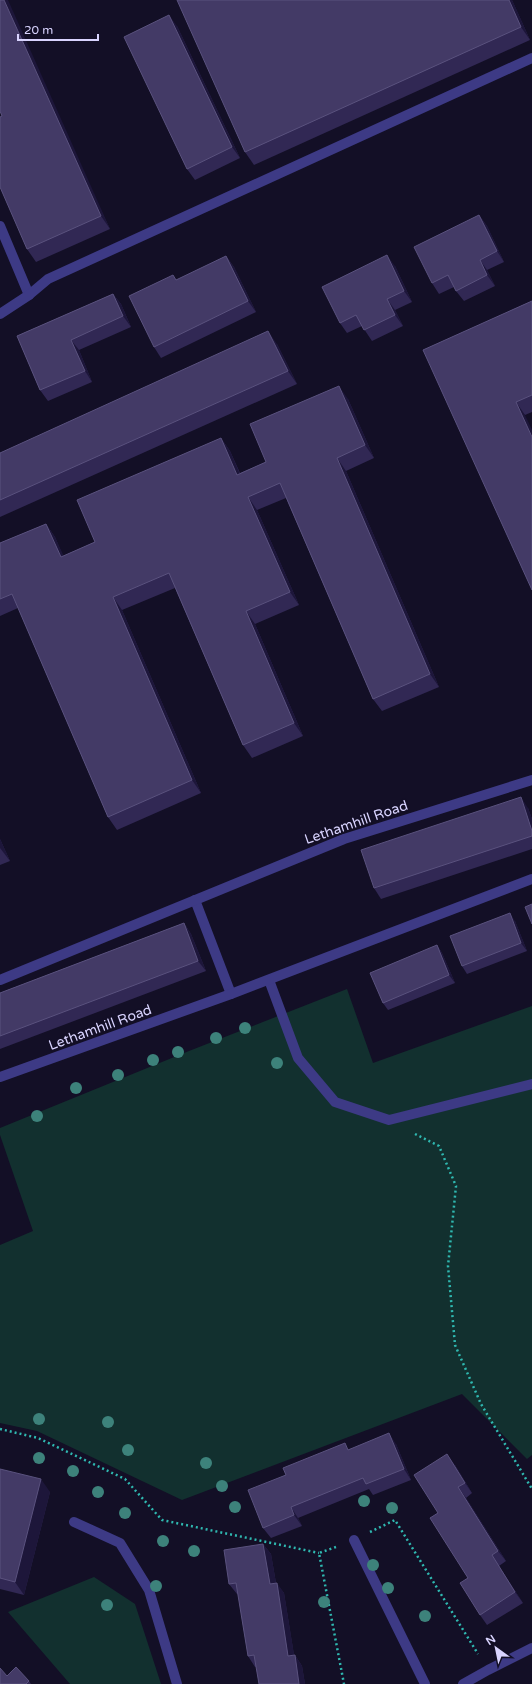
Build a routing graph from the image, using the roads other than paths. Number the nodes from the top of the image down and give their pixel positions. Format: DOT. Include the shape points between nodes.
graph roads {
  1 [pos="532,58"];
  2 [pos="0,226"];
  3 [pos="29,295"];
  4 [pos="0,314"];
  5 [pos="531,782"];
  6 [pos="532,879"];
  7 [pos="194,900"];
  8 [pos="0,980"];
  9 [pos="269,980"];
  10 [pos="231,994"];
  11 [pos="0,1077"];
  12 [pos="532,1084"];
  13 [pos="74,1522"];
  14 [pos="354,1540"];
  15 [pos="532,1648"];
  16 [pos="177,1684"];
  17 [pos="425,1684"];
  18 [pos="463,1684"];
  1 -- 3 [label="street" via="48,279"];
  2 -- 3 [label="street"];
  3 -- 4 [label="street"];
  5 -- 7 [label="street, Lethamhill Road" via="344,838"];
  6 -- 9 [label="street, Lethamhill Road"];
  7 -- 8 [label="street, Lethamhill Road"];
  7 -- 10 [label="street"];
  9 -- 10 [label="street, Lethamhill Road"];
  9 -- 12 [label="street" via="298,1058 335,1102 389,1120"];
  10 -- 11 [label="street, Lethamhill Road"];
  13 -- 16 [label="street" via="120,1544 149,1590"];
  14 -- 17 [label="street"];
  15 -- 18 [label="street"];
}
